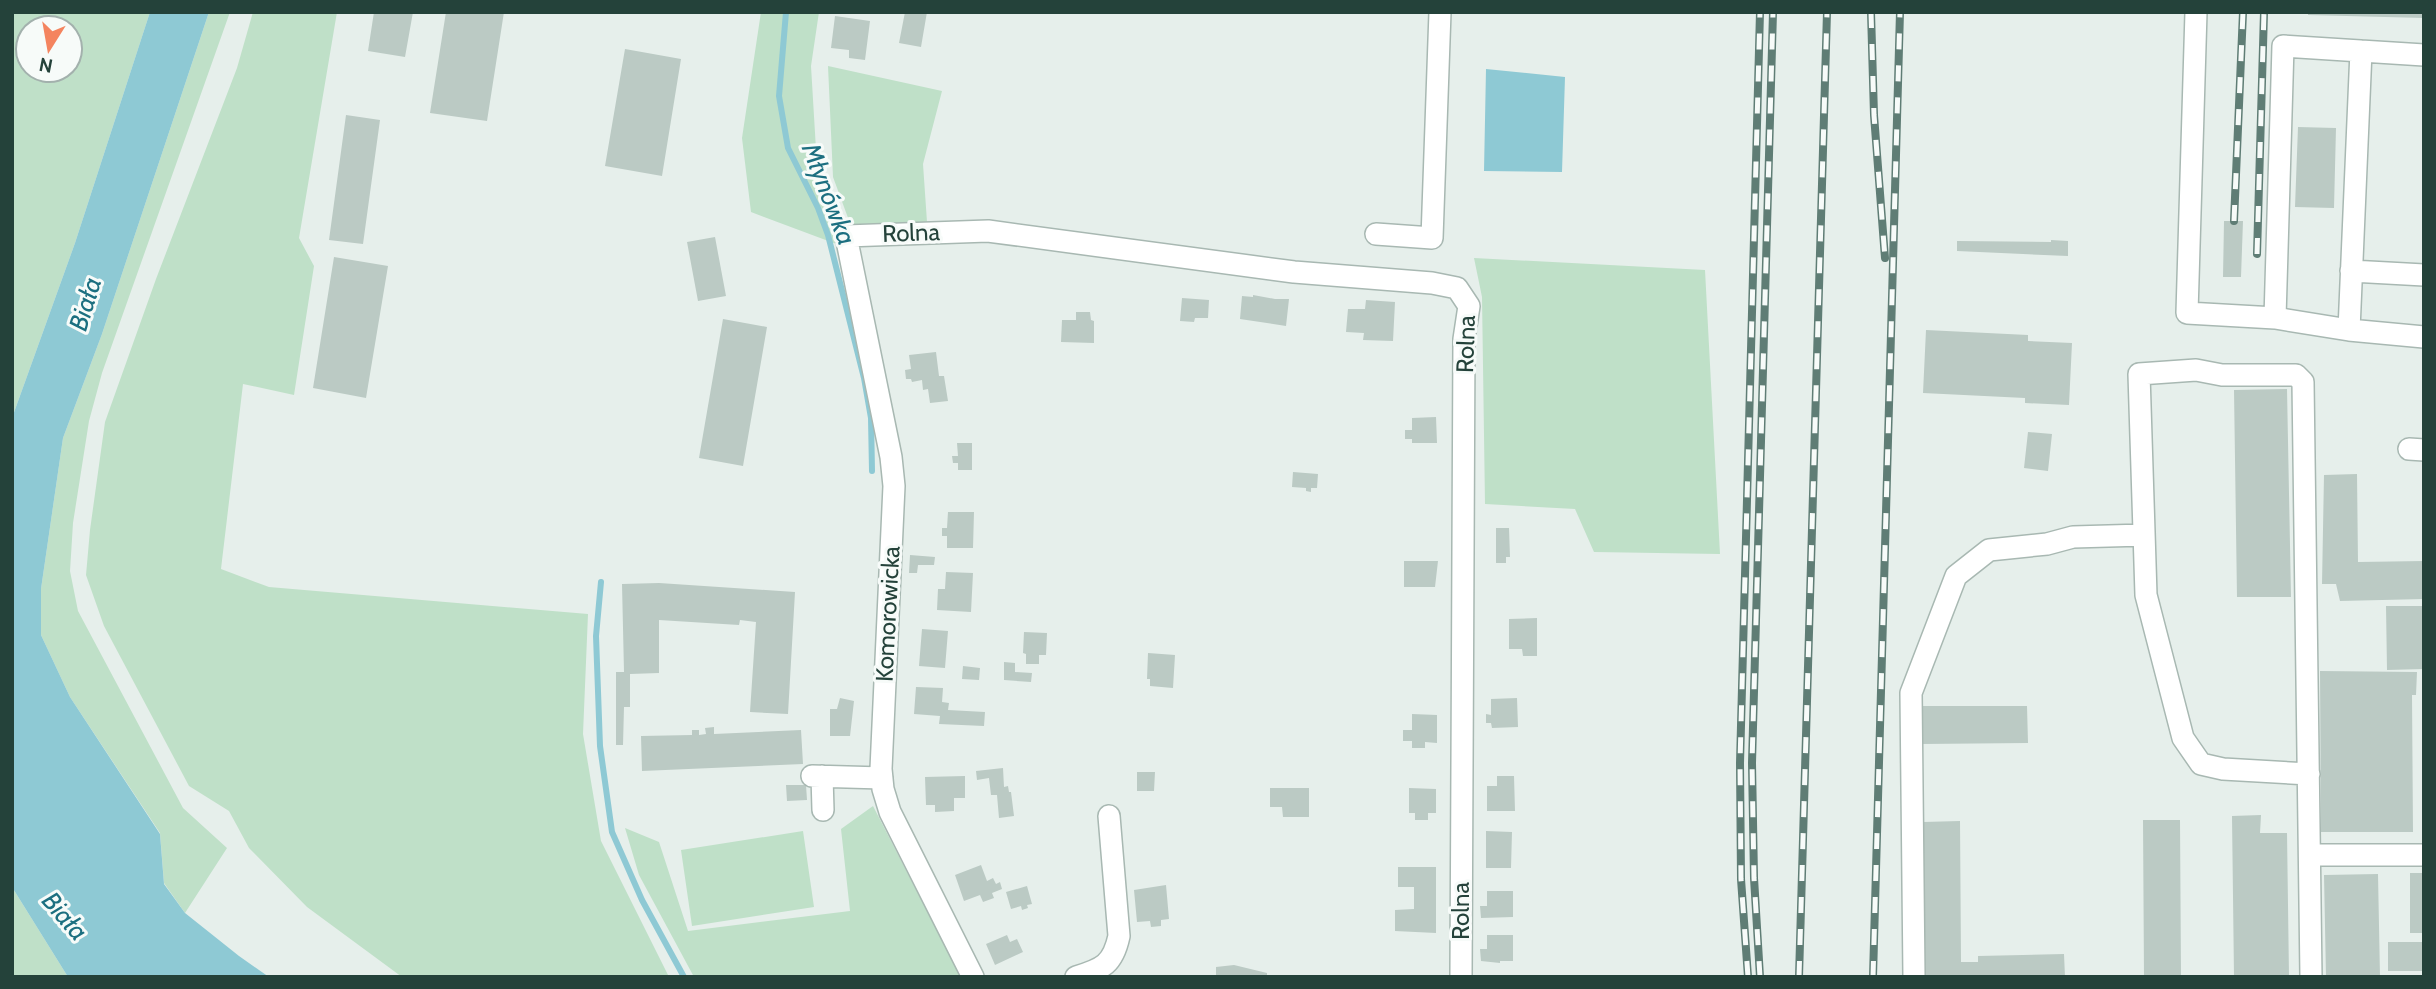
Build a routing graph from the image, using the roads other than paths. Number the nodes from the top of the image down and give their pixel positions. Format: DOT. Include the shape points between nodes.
graph roads {
  1 [pos="1440,12"];
  2 [pos="2196,12"];
  3 [pos="2361,51"];
  4 [pos="2424,55"];
  5 [pos="1376,234"];
  6 [pos="846,236"];
  7 [pos="2351,271"];
  8 [pos="2424,275"];
  9 [pos="2275,318"];
  10 [pos="2349,330"];
  11 [pos="2424,337"];
  12 [pos="2144,535"];
  13 [pos="2309,774"];
  14 [pos="882,778"];
  15 [pos="823,810"];
  16 [pos="1109,817"];
  17 [pos="2310,855"];
  18 [pos="2424,855"];
  19 [pos="973,977"];
  20 [pos="1076,977"];
  21 [pos="1461,977"];
  22 [pos="1914,977"];
  23 [pos="2311,977"];
  1 -- 5 [label="street" via="1432,238"];
  2 -- 9 [label="street" via="2187,313"];
  3 -- 4 [label="street"];
  3 -- 7 [label="street"];
  3 -- 9 [label="street" via="2283,46"];
  6 -- 14 [label="street, Komorowicka" via="894,486"];
  6 -- 21 [label="street, Rolna" via="988,231 1294,272 1457,288 1468,306 1464,339"];
  7 -- 8 [label="street"];
  7 -- 10 [label="street"];
  9 -- 10 [label="street"];
  10 -- 11 [label="street"];
  12 -- 13 [label="street" via="2146,595 2182,738 2202,764"];
  12 -- 13 [label="street" via="2139,374 2196,370 2222,375 2296,375 2303,382"];
  12 -- 22 [label="street" via="2073,537 1989,550 1956,576 1911,693"];
  13 -- 17 [label="street"];
  14 -- 15 [label="street" via="817,776"];
  14 -- 19 [label="street, Komorowicka" via="890,811"];
  16 -- 20 [label="street" via="1119,936 1115,954 1104,966"];
  17 -- 18 [label="street"];
  17 -- 23 [label="street"];
}
